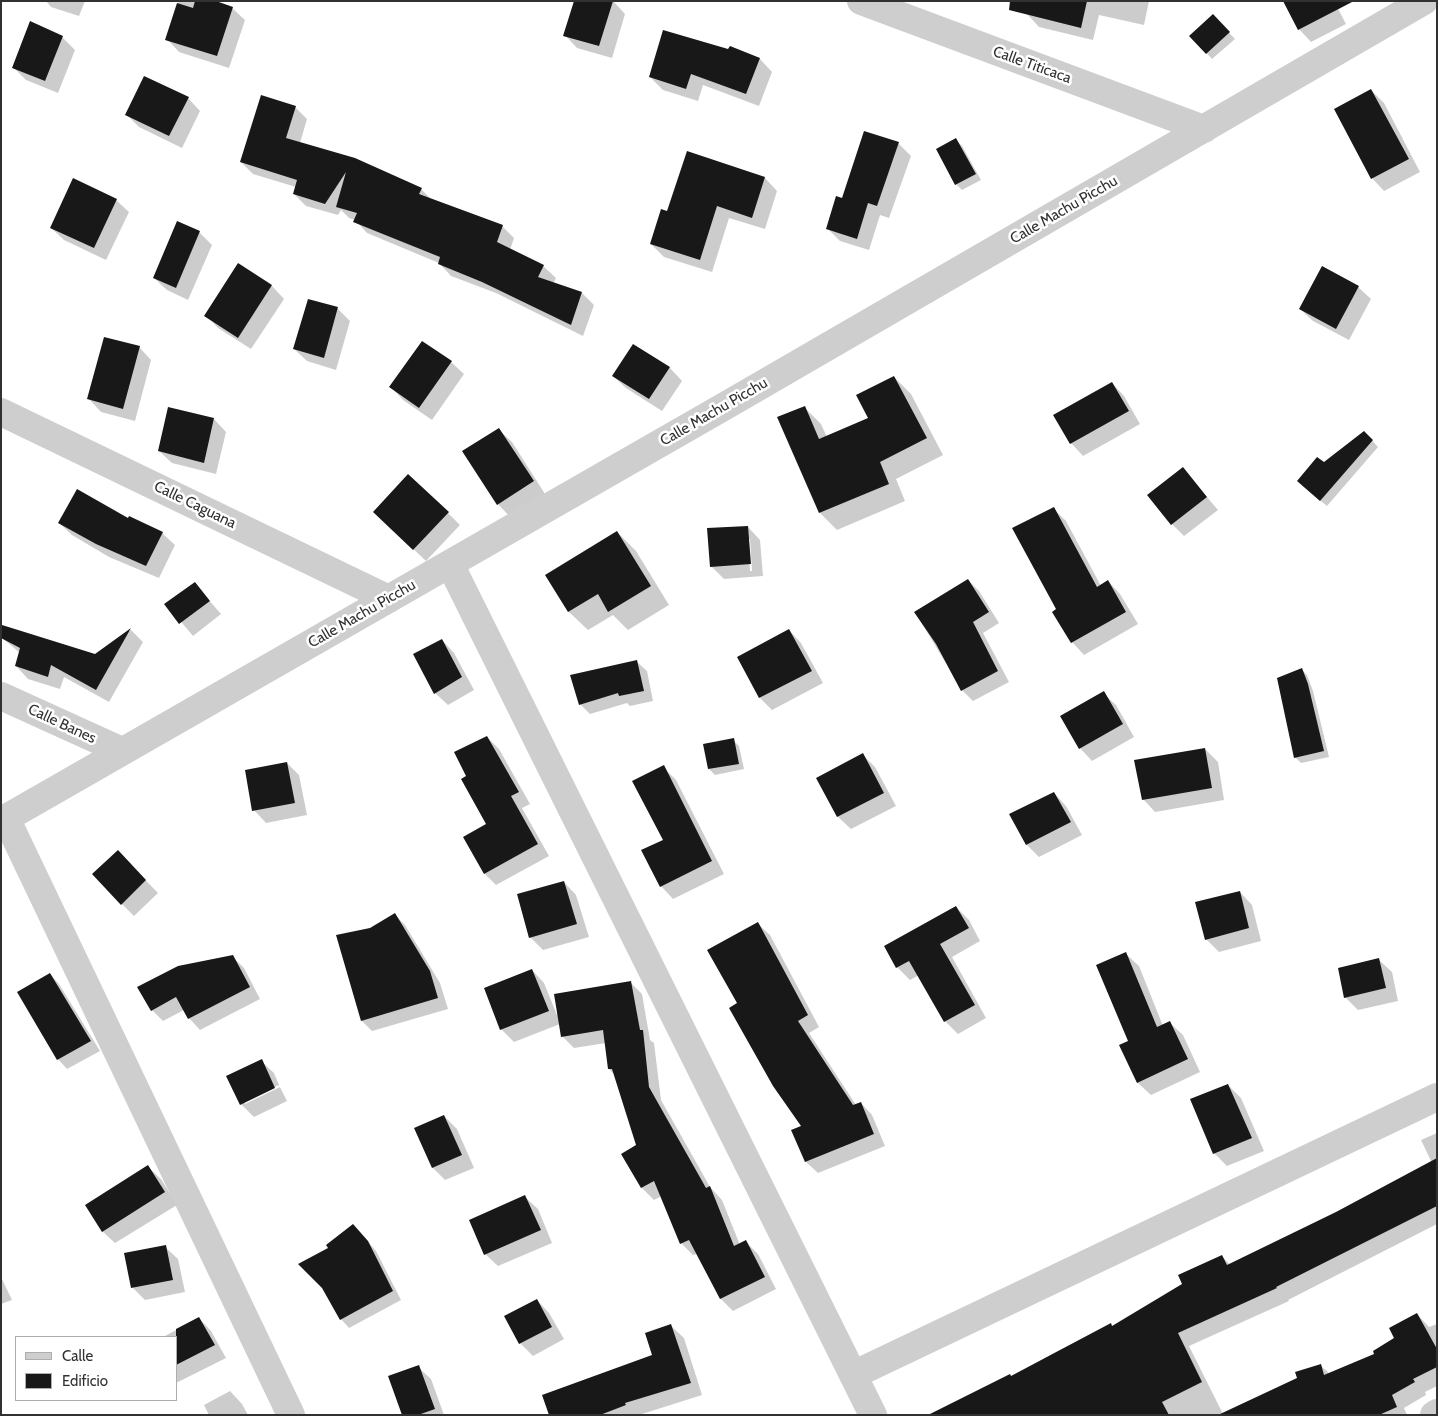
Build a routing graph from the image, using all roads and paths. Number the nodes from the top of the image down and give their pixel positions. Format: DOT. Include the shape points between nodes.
graph roads {
  1 [pos="860,1"];
  2 [pos="1424,1"];
  3 [pos="1204,129"];
  4 [pos="1,412"];
  5 [pos="450,564"];
  6 [pos="389,599"];
  7 [pos="1,696"];
  8 [pos="122,751"];
  9 [pos="4,820"];
  10 [pos="1437,1097"];
  11 [pos="853,1374"];
  12 [pos="290,1415"];
  13 [pos="873,1415"];
  1 -- 3 [label="street, Calle Titicaca"];
  2 -- 3 [label="street, Calle Machu Picchu"];
  3 -- 5 [label="street, Calle Machu Picchu"];
  4 -- 6 [label="street, Calle Caguana"];
  5 -- 6 [label="street, Calle Machu Picchu"];
  5 -- 11 [label="street"];
  6 -- 8 [label="street, Calle Machu Picchu"];
  7 -- 8 [label="street, Calle Banes"];
  8 -- 9 [label="street, Calle Machu Picchu"];
  9 -- 12 [label="street"];
  10 -- 11 [label="street"];
  11 -- 13 [label="street"];
}
